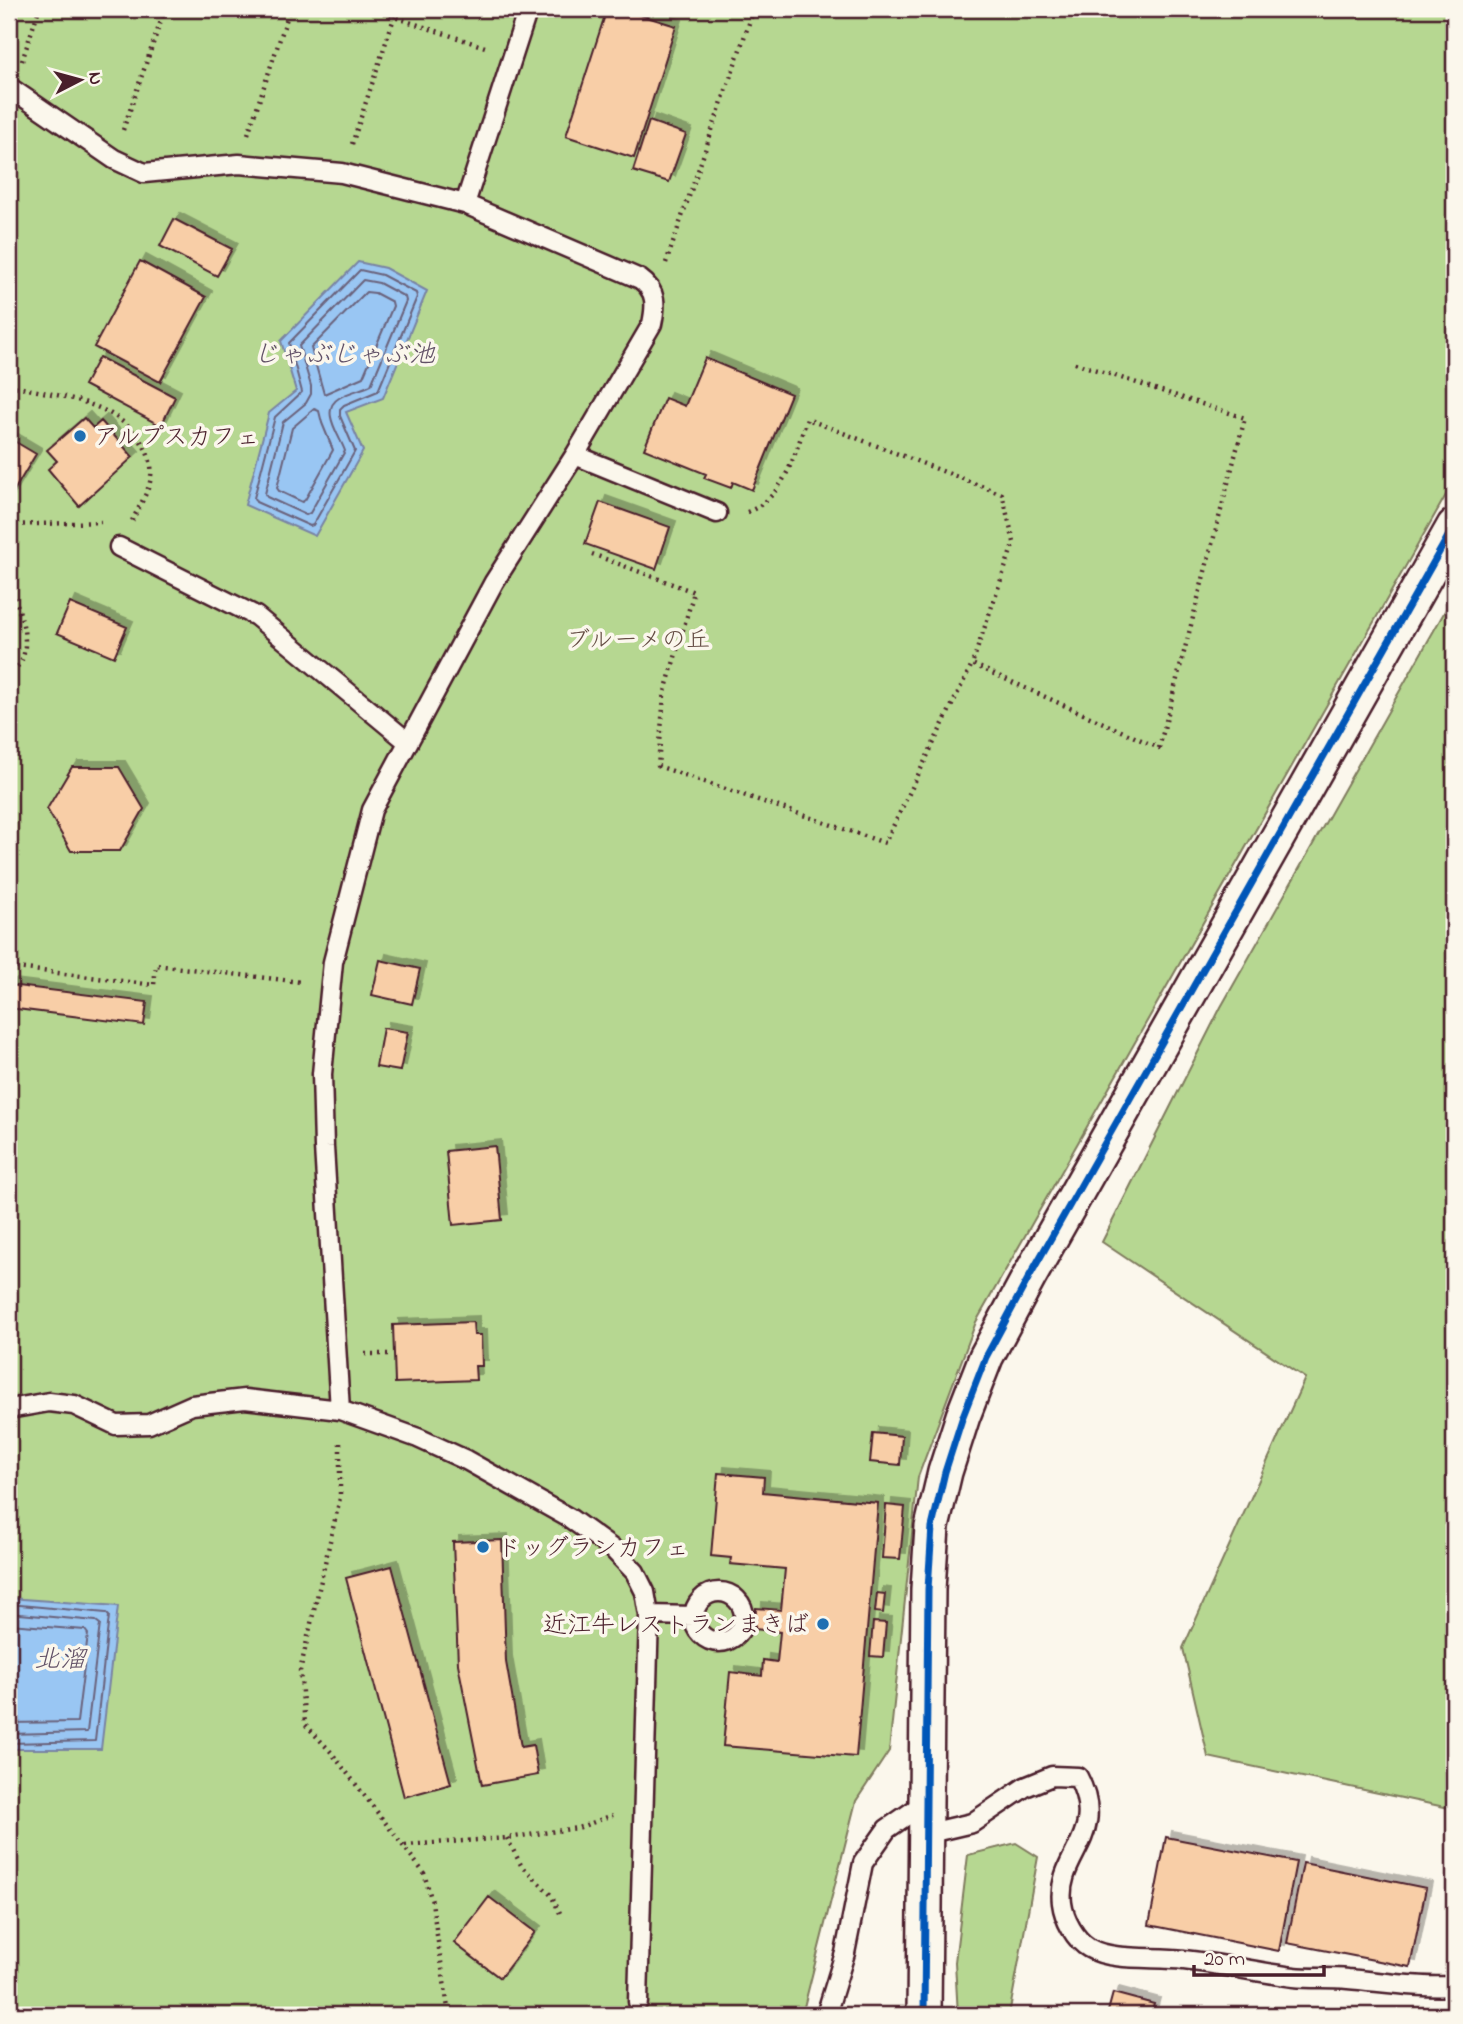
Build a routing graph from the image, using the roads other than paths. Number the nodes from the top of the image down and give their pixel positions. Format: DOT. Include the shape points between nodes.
graph roads {
  1 [pos="528,9"];
  2 [pos="11,88"];
  3 [pos="465,204"];
  4 [pos="575,455"];
  5 [pos="717,513"];
  6 [pos="1454,526"];
  7 [pos="122,542"];
  8 [pos="408,742"];
  9 [pos="9,1409"];
  10 [pos="340,1409"];
  11 [pos="649,1615"];
  12 [pos="694,1616"];
  13 [pos="926,1818"];
  14 [pos="1454,1986"];
  15 [pos="638,2002"];
  16 [pos="827,2015"];
  17 [pos="924,2015"];
  1 -- 3 [label="lane"];
  2 -- 3 [label="lane" via="114,159 144,173 239,164 342,173"];
  3 -- 4 [label="lane" via="640,279 655,296 652,324"];
  4 -- 5 [label="lane"];
  4 -- 8 [label="lane" via="494,582"];
  6 -- 13 [label="street" via="986,1357 945,1472 932,1527"];
  7 -- 8 [label="lane" via="256,616"];
  8 -- 10 [label="lane" via="372,810 330,985 322,1074"];
  9 -- 10 [label="lane" via="49,1402 74,1405 116,1425 149,1424 192,1405 246,1399"];
  10 -- 11 [label="lane" via="467,1460 571,1519 614,1550 635,1572"];
  11 -- 12 [label="lane"];
  11 -- 15 [label="lane"];
  13 -- 14 [label="lane" via="972,1824 1025,1787 1052,1776 1078,1777 1087,1795 1088,1821 1065,1876 1062,1903 1077,1938 1089,1949 1299,1978"];
  13 -- 16 [label="lane" via="887,1829 863,1863"];
  13 -- 17 [label="street"];
}
